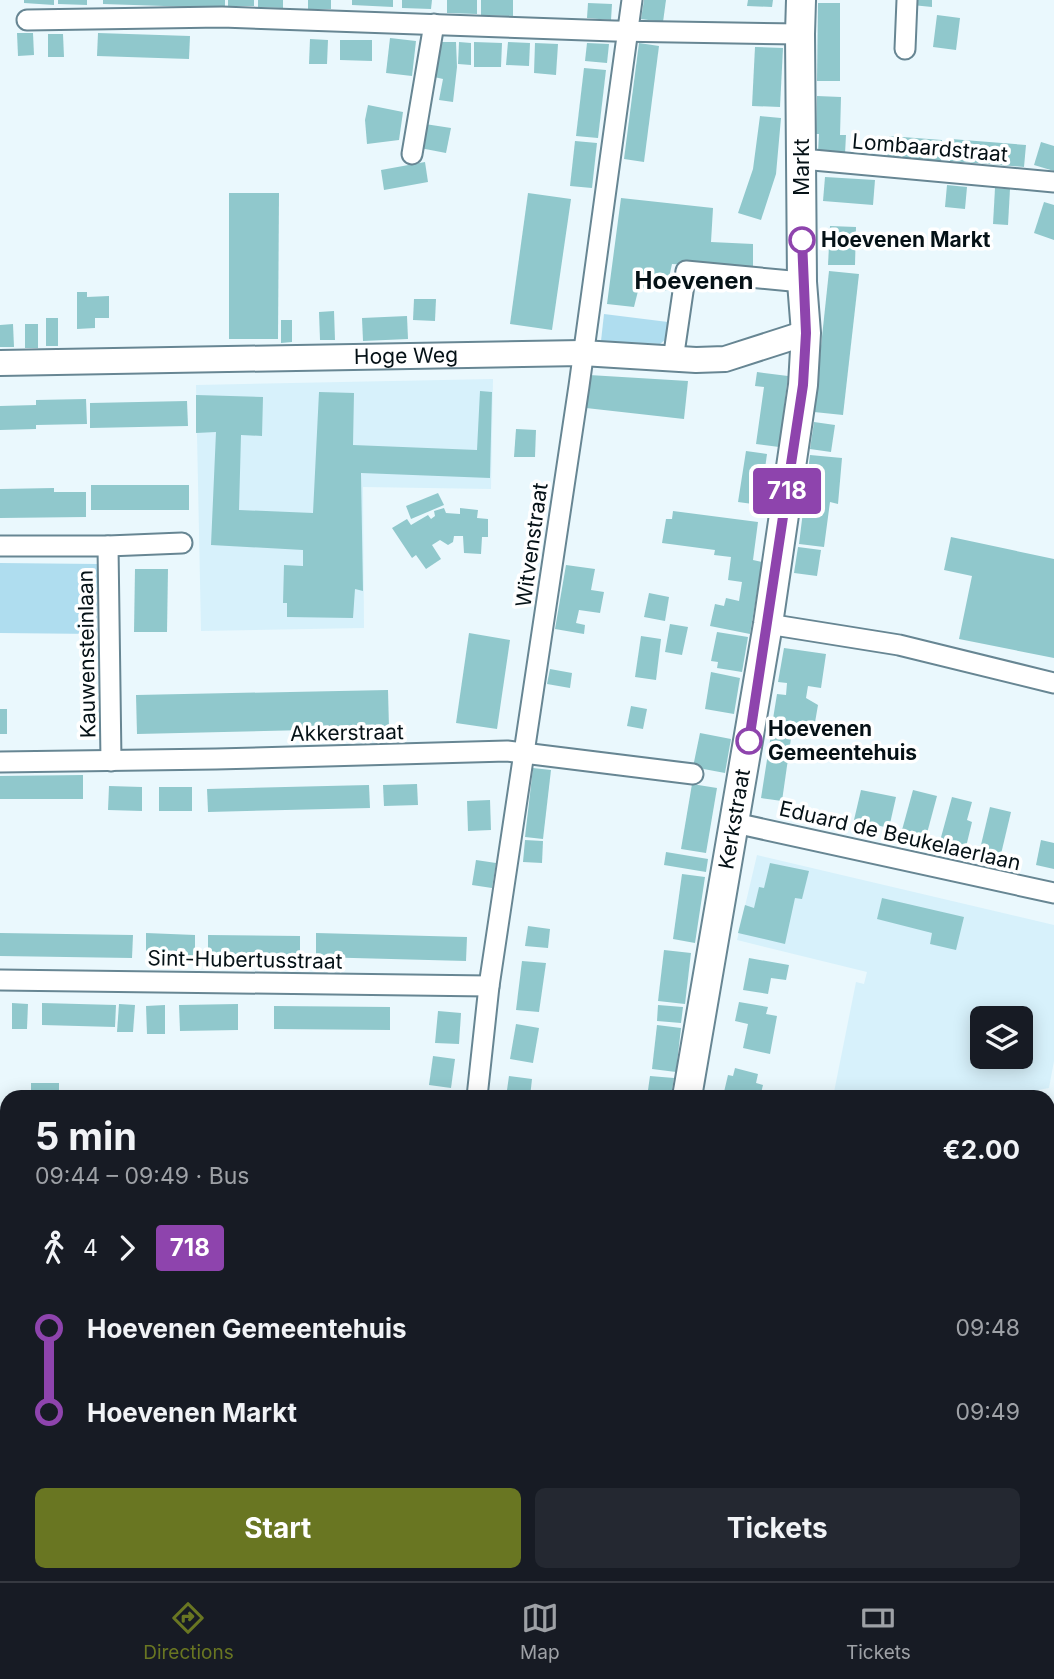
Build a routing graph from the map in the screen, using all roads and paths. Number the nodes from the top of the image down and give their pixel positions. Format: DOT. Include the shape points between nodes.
graph roads {
  1 [pos="632,0"];
  2 [pos="801,0"];
  3 [pos="907,0"];
  4 [pos="27,20"];
  5 [pos="433,24"];
  6 [pos="628,31"];
  7 [pos="800,34"];
  8 [pos="905,49"];
  9 [pos="412,154"];
  10 [pos="802,159"];
  11 [pos="1054,182"];
  12 [pos="802,282"];
  13 [pos="806,333"];
  14 [pos="582,353"];
  15 [pos="673,360"];
  16 [pos="0,363"];
  17 [pos="182,543"];
  18 [pos="0,546"];
  19 [pos="108,546"];
  20 [pos="768,624"];
  21 [pos="1054,682"];
  22 [pos="524,753"];
  23 [pos="111,761"];
  24 [pos="0,762"];
  25 [pos="693,774"];
  26 [pos="735,823"];
  27 [pos="1054,893"];
  28 [pos="0,980"];
  29 [pos="489,986"];
  30 [pos="478,1090"];
  31 [pos="688,1090"];
  1 -- 6 [label="street, Witvenstraat"];
  2 -- 7 [label="main road, Markt"];
  3 -- 8 [label="street"];
  4 -- 5 [label="street" via="222,16"];
  5 -- 6 [label="street"];
  5 -- 9 [label="street"];
  6 -- 7 [label="street"];
  6 -- 14 [label="street, Witvenstraat"];
  7 -- 10 [label="main road, Markt"];
  10 -- 11 [label="street, Lombaardstraat"];
  10 -- 12 [label="main road, Markt"];
  12 -- 13 [label="main road, Markt"];
  12 -- 15 [label="street" via="686,271"];
  13 -- 15 [label="street, Hoge Weg" via="725,359"];
  13 -- 20 [label="main road, Kerkstraat" via="803,385"];
  14 -- 15 [label="street, Hoge Weg"];
  14 -- 16 [label="street, Hoge Weg"];
  14 -- 22 [label="street, Witvenstraat"];
  17 -- 19 [label="street, Kauwensteinlaan"];
  18 -- 19 [label="street, Kauwensteinlaan"];
  19 -- 23 [label="street, Kauwensteinlaan"];
  20 -- 21 [label="street" via="899,646"];
  20 -- 26 [label="main road, Kerkstraat"];
  22 -- 23 [label="street, Akkerstraat"];
  22 -- 25 [label="street, Akkerstraat"];
  22 -- 29 [label="street, Witvenstraat"];
  23 -- 24 [label="street, Akkerstraat"];
  26 -- 27 [label="street, Eduard de Beukelaerlaan"];
  26 -- 31 [label="main road, Kerkstraat"];
  28 -- 29 [label="street, Sint-Hubertusstraat"];
  29 -- 30 [label="street, Witvenstraat"];
}
